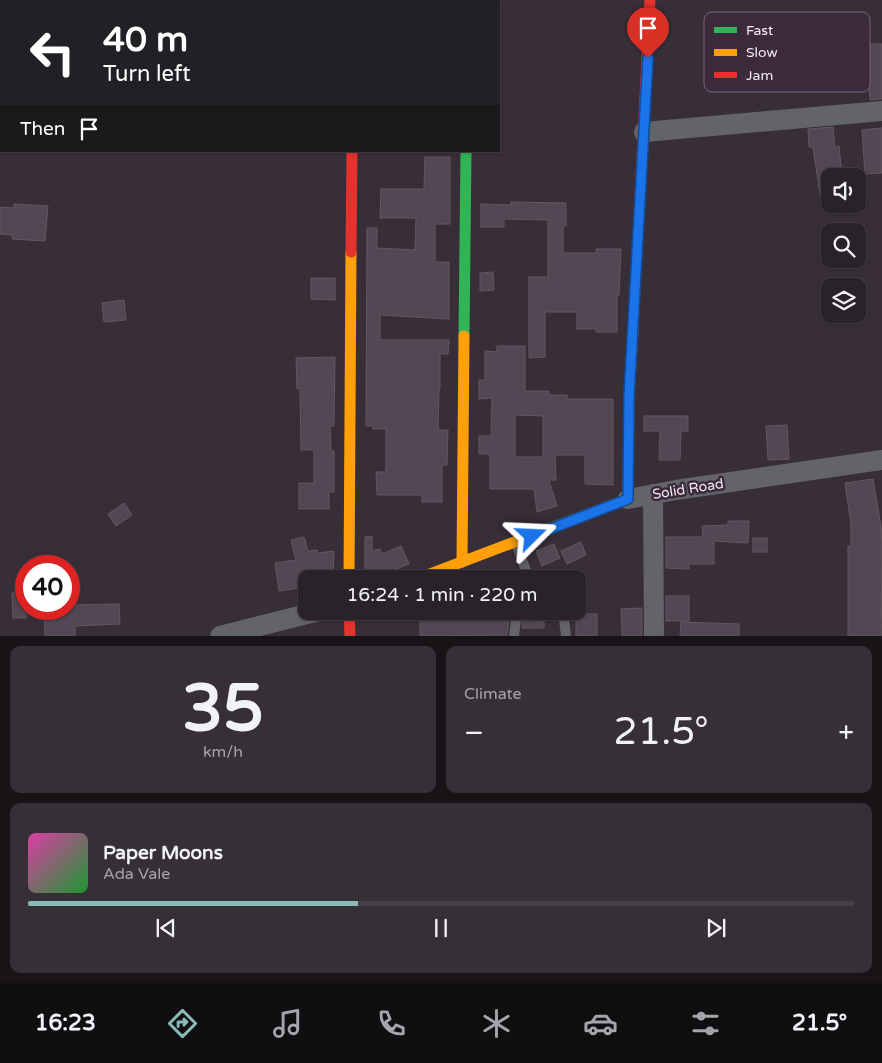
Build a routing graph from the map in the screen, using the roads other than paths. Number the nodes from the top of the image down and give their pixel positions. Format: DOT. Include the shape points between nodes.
graph roads {
  1 [pos="650,0"];
  2 [pos="882,111"];
  3 [pos="644,132"];
  4 [pos="352,152"];
  5 [pos="466,152"];
  6 [pos="882,460"];
  7 [pos="653,494"];
  8 [pos="628,499"];
  9 [pos="516,542"];
  10 [pos="462,562"];
  11 [pos="350,570"];
  12 [pos="441,570"];
  13 [pos="526,570"];
  14 [pos="298,616"];
  15 [pos="350,620"];
  16 [pos="516,620"];
  17 [pos="564,620"];
  18 [pos="220,636"];
  19 [pos="350,636"];
  20 [pos="514,636"];
  21 [pos="566,636"];
  22 [pos="654,636"];
  1 -- 3 [label="street"];
  2 -- 3 [label="street"];
  3 -- 8 [label="street" via="629,396"];
  4 -- 11 [label="street"];
  5 -- 10 [label="street"];
  6 -- 7 [label="street, Solid Road"];
  7 -- 8 [label="street, Solid Road"];
  7 -- 22 [label="street"];
  8 -- 9 [label="street, Solid Road"];
  9 -- 10 [label="street, Solid Road"];
  9 -- 13 [label="lane"];
  10 -- 12 [label="street, Solid Road"];
  14 -- 18 [label="street"];
  15 -- 19 [label="street"];
  16 -- 20 [label="lane"];
  17 -- 21 [label="lane"];
}
